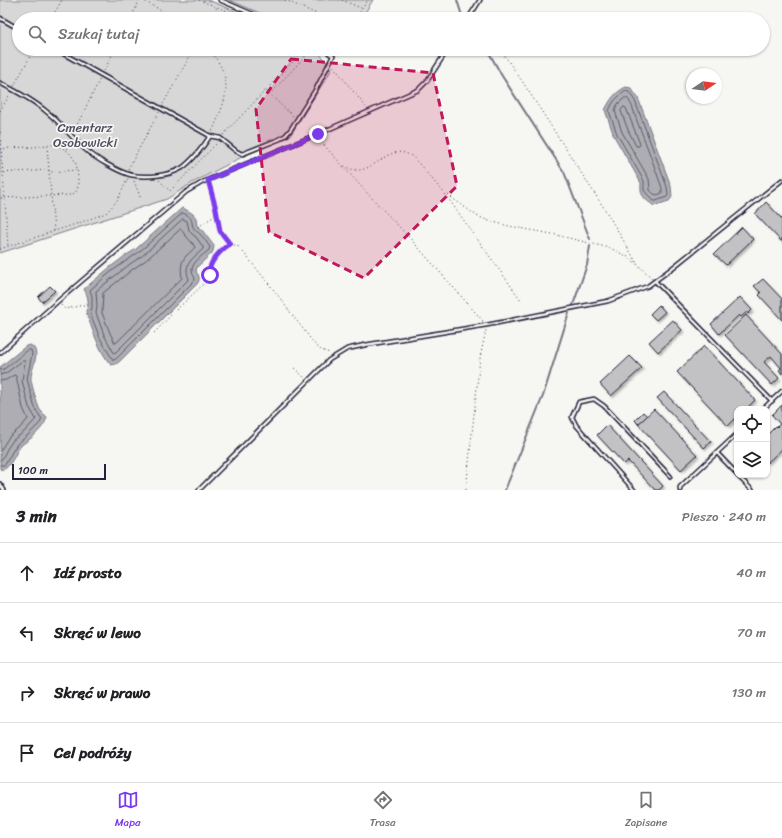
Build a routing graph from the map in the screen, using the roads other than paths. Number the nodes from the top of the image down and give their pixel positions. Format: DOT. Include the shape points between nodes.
graph roads {
  1 [pos="220,0"];
  2 [pos="480,0"];
  3 [pos="248,12"];
  4 [pos="472,12"];
  5 [pos="0,18"];
  6 [pos="12,25"];
  7 [pos="68,56"];
  8 [pos="333,56"];
  9 [pos="443,56"];
  10 [pos="0,83"];
  11 [pos="210,136"];
  12 [pos="782,180"];
  13 [pos="655,281"];
  14 [pos="0,353"];
  15 [pos="782,391"];
  16 [pos="772,401"];
  17 [pos="766,406"];
  18 [pos="734,437"];
  19 [pos="717,453"];
  20 [pos="734,472"];
  21 [pos="670,476"];
  22 [pos="740,478"];
  23 [pos="0,484"];
  24 [pos="4,490"];
  25 [pos="199,490"];
  26 [pos="634,490"];
  27 [pos="680,490"];
  28 [pos="752,490"];
  1 -- 3 [label="lane"];
  2 -- 4 [label="lane"];
  5 -- 6 [label="lane"];
  7 -- 11 [label="lane"];
  8 -- 11 [label="lane" via="291,129 280,139 242,154 220,138"];
  9 -- 14 [label="lane" via="418,90 208,180 186,192"];
  10 -- 11 [label="lane" via="47,111 97,158 130,175 156,176 174,172 183,167 204,146"];
  12 -- 13 [label="lane"];
  13 -- 16 [label="lane"];
  13 -- 25 [label="lane" via="608,301 347,349 329,360"];
  15 -- 16 [label="lane"];
  16 -- 17 [label="lane"];
  18 -- 19 [label="lane"];
  19 -- 20 [label="lane"];
  19 -- 27 [label="lane" via="680,487"];
  21 -- 26 [label="lane" via="604,406 594,399 579,402 572,417 576,425"];
  22 -- 28 [label="lane"];
  23 -- 24 [label="lane"];
}
